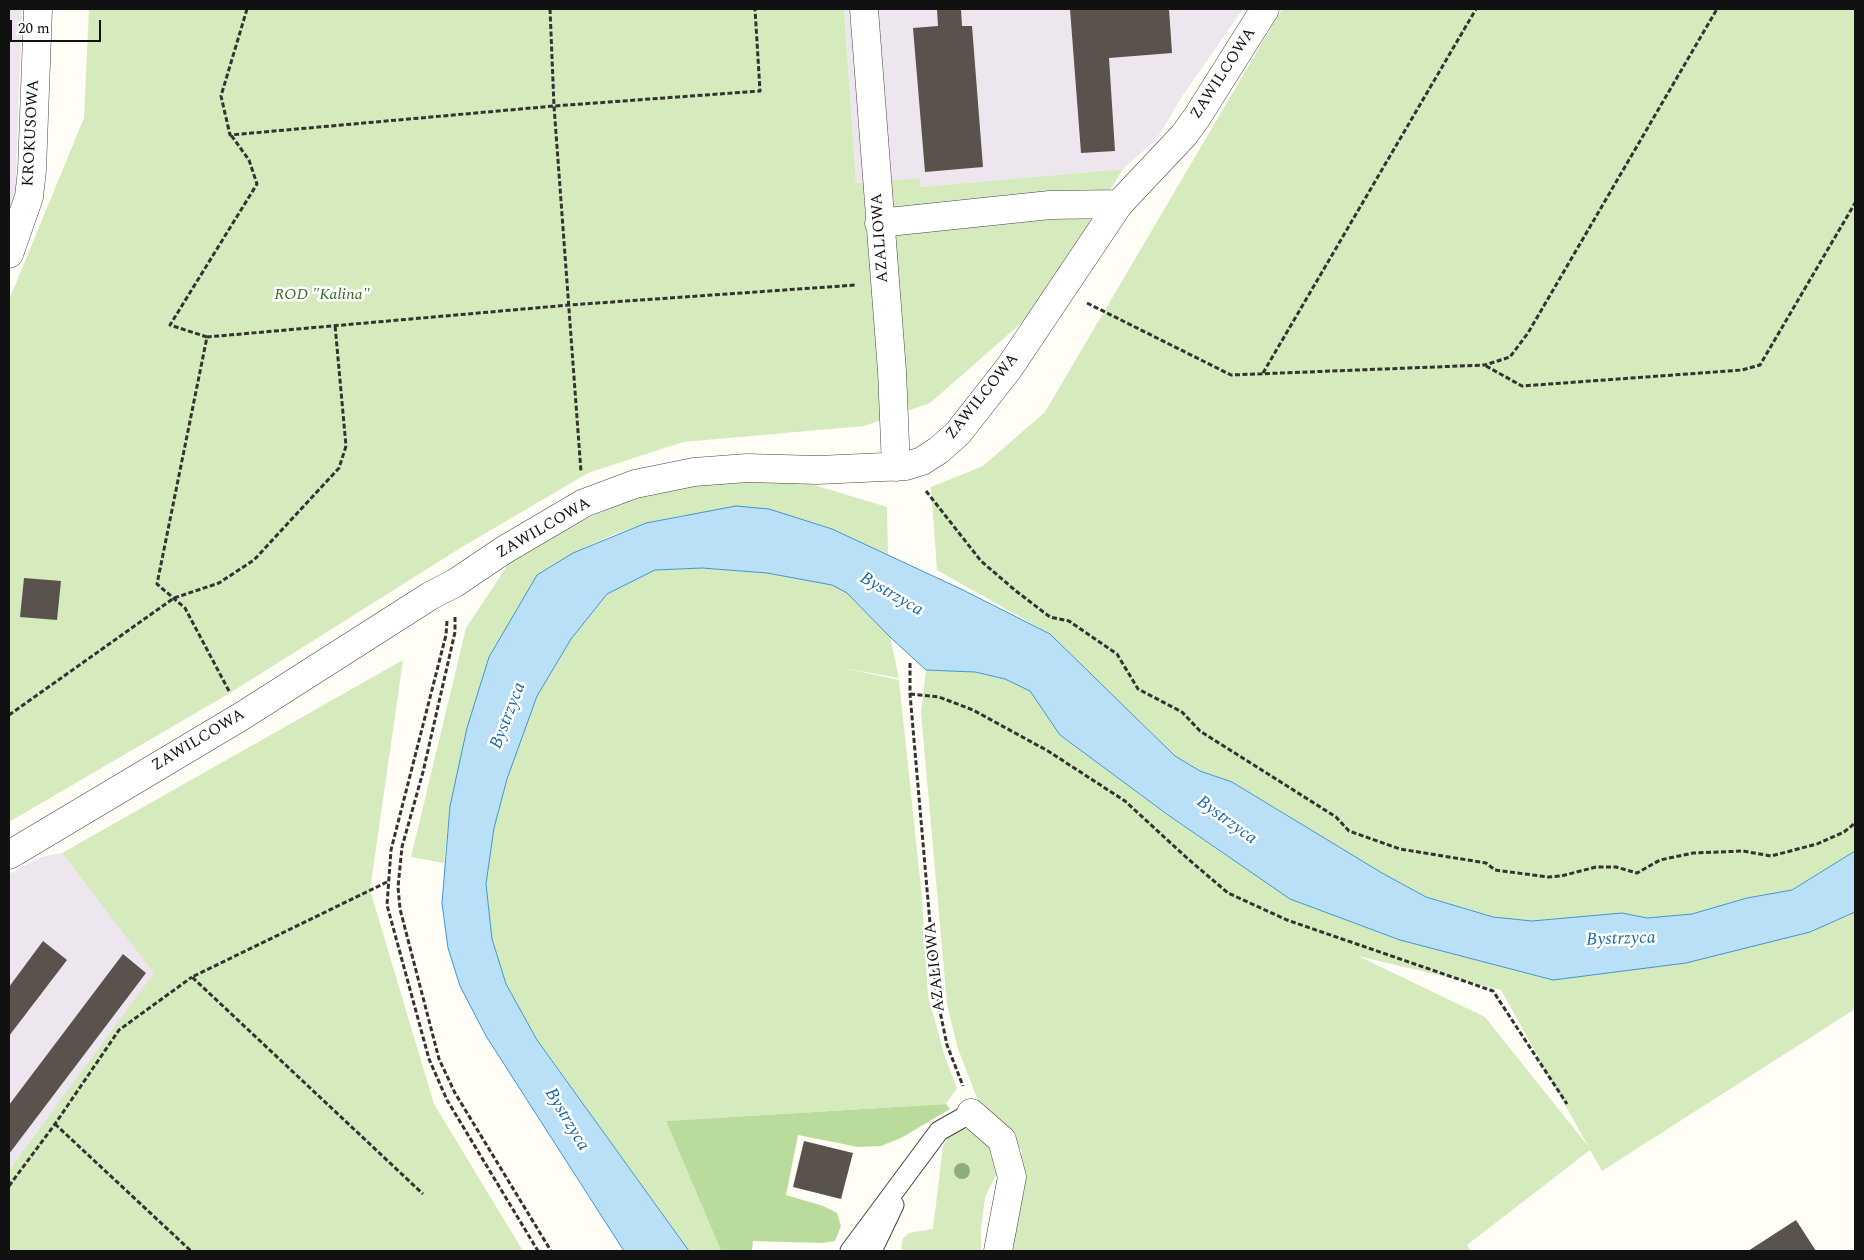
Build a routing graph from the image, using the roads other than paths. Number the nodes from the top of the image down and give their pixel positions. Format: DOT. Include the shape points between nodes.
graph roads {
  1 [pos="38,9"];
  2 [pos="864,9"];
  3 [pos="1265,9"];
  4 [pos="1119,204"];
  5 [pos="879,222"];
  6 [pos="9,254"];
  7 [pos="901,467"];
  8 [pos="9,855"];
  9 [pos="970,1113"];
  10 [pos="911,1170"];
  11 [pos="850,1251"];
  12 [pos="872,1251"];
  13 [pos="998,1251"];
  1 -- 6 [label="street, KROKUSOWA" via="32,170 27,204"];
  2 -- 5 [label="street, AZALIOWA"];
  3 -- 4 [label="street, ZAWILCOWA" via="1197,118"];
  4 -- 5 [label="street" via="1050,205"];
  4 -- 7 [label="street, ZAWILCOWA" via="1009,368 958,433 922,461"];
  5 -- 7 [label="street, AZALIOWA"];
  7 -- 8 [label="street, ZAWILCOWA" via="747,468 694,472 635,484 584,503 242,716"];
  9 -- 10 [label="lane" via="939,1131"];
  9 -- 13 [label="street" via="1002,1140 1012,1177"];
  10 -- 11 [label="lane"];
  10 -- 12 [label="lane"];
}
